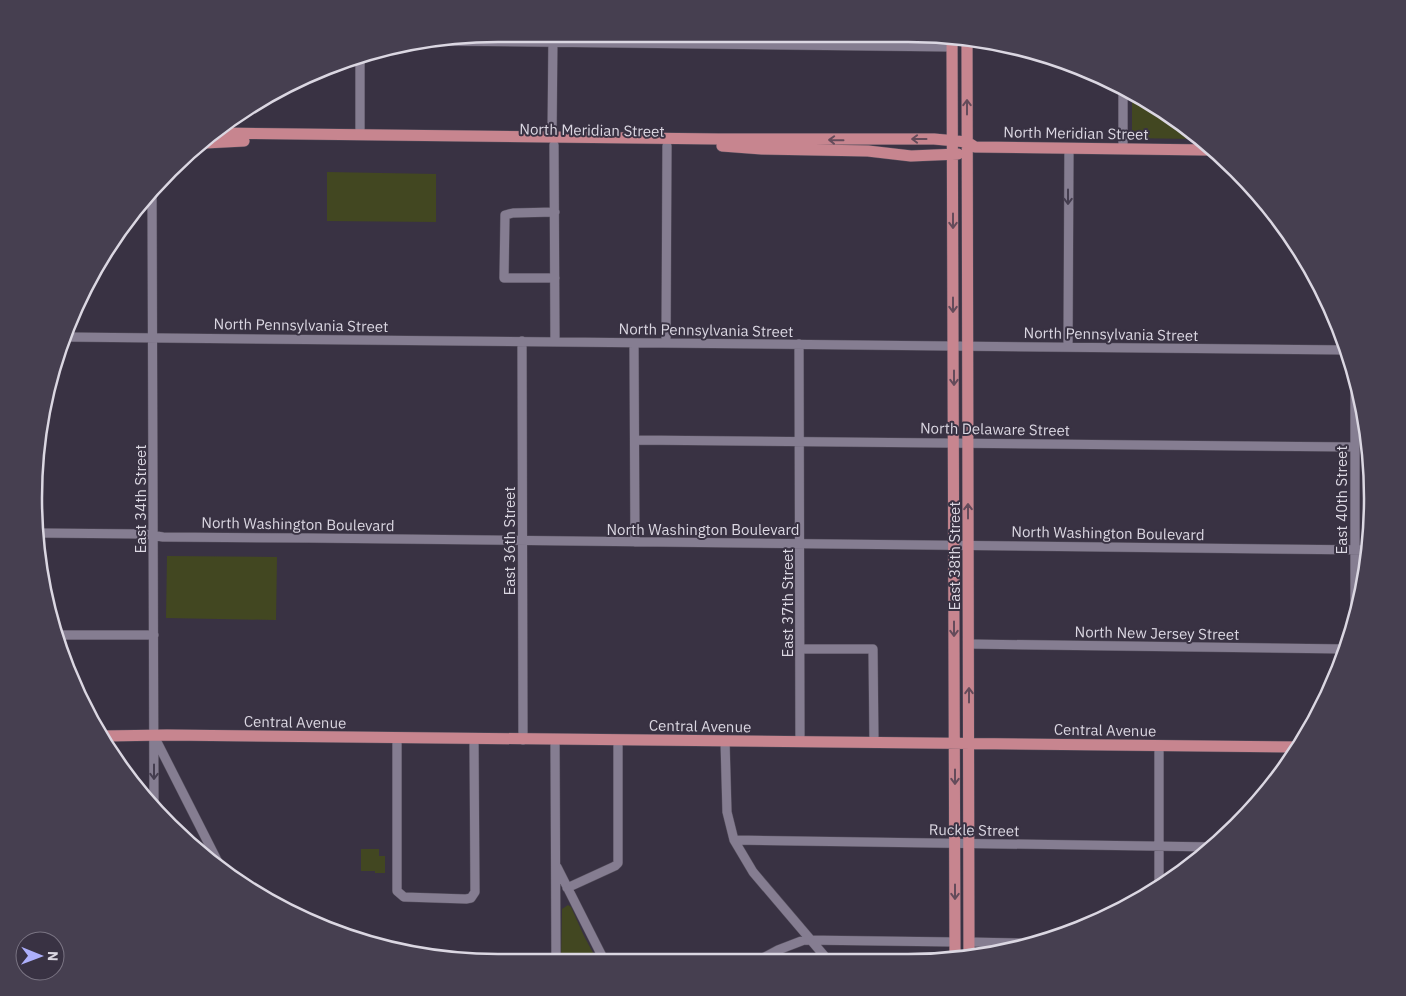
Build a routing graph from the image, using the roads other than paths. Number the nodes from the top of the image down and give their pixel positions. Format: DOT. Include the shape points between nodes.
graph roads {
  1 [pos="553,42"];
  2 [pos="952,44"];
  3 [pos="967,46"];
  4 [pos="360,64"];
  5 [pos="1123,97"];
  6 [pos="226,133"];
  7 [pos="360,135"];
  8 [pos="553,141"];
  9 [pos="952,141"];
  10 [pos="215,142"];
  11 [pos="667,146"];
  12 [pos="970,148"];
  13 [pos="1068,148"];
  14 [pos="1123,148"];
  15 [pos="1201,150"];
  16 [pos="953,155"];
  17 [pos="152,203"];
  18 [pos="555,212"];
  19 [pos="555,278"];
  20 [pos="72,337"];
  21 [pos="153,338"];
  22 [pos="522,341"];
  23 [pos="556,342"];
  24 [pos="634,343"];
  25 [pos="666,343"];
  26 [pos="799,344"];
  27 [pos="953,346"];
  28 [pos="968,346"];
  29 [pos="1068,347"];
  30 [pos="1338,350"];
  31 [pos="1355,409"];
  32 [pos="634,440"];
  33 [pos="799,441"];
  34 [pos="954,443"];
  35 [pos="968,443"];
  36 [pos="1355,448"];
  37 [pos="44,533"];
  38 [pos="154,535"];
  39 [pos="522,540"];
  40 [pos="635,542"];
  41 [pos="800,543"];
  42 [pos="954,545"];
  43 [pos="969,545"];
  44 [pos="1355,549"];
  45 [pos="1361,549"];
  46 [pos="1355,587"];
  47 [pos="64,635"];
  48 [pos="154,635"];
  49 [pos="969,644"];
  50 [pos="800,649"];
  51 [pos="1337,649"];
  52 [pos="110,736"];
  53 [pos="154,736"];
  54 [pos="396,739"];
  55 [pos="474,739"];
  56 [pos="523,740"];
  57 [pos="555,740"];
  58 [pos="618,740"];
  59 [pos="725,741"];
  60 [pos="800,742"];
  61 [pos="874,743"];
  62 [pos="969,743"];
  63 [pos="955,744"];
  64 [pos="1159,746"];
  65 [pos="1289,747"];
  66 [pos="154,796"];
  67 [pos="734,840"];
  68 [pos="955,843"];
  69 [pos="970,844"];
  70 [pos="1159,846"];
  71 [pos="1200,847"];
  72 [pos="213,852"];
  73 [pos="555,862"];
  74 [pos="1159,878"];
  75 [pos="567,888"];
  76 [pos="811,940"];
  77 [pos="955,942"];
  78 [pos="969,942"];
  79 [pos="1006,943"];
  80 [pos="969,950"];
  81 [pos="955,951"];
  82 [pos="556,954"];
  83 [pos="601,954"];
  84 [pos="773,954"];
  85 [pos="823,954"];
  1 -- 8 [label="street"];
  2 -- 9 [label="main road, East 38th Street"];
  12 -- 3 [label="main road, East 38th Street, one-way"];
  4 -- 7 [label="street"];
  5 -- 14 [label="street"];
  6 -- 7 [label="main road, North Meridian Street"];
  7 -- 8 [label="main road, North Meridian Street"];
  9 -- 8 [label="main road, North Meridian Street, one-way"];
  8 -- 10 [label="main road, North Meridian Street"];
  8 -- 11 [label="main road, North Meridian Street"];
  8 -- 18 [label="street"];
  9 -- 12 [label="main road, North Meridian Street"];
  9 -- 16 [label="main road, East 38th Street"];
  11 -- 16 [label="main road, North Meridian Street"];
  11 -- 25 [label="street"];
  12 -- 13 [label="main road, North Meridian Street"];
  12 -- 16 [label="main road, North Meridian Street"];
  12 -- 28 [label="main road, East 38th Street"];
  13 -- 14 [label="main road, North Meridian Street"];
  13 -- 29 [label="street, one-way"];
  14 -- 15 [label="main road, North Meridian Street"];
  16 -- 27 [label="main road, East 38th Street, one-way"];
  17 -- 21 [label="street, East 34th Street"];
  18 -- 19 [label="street"];
  18 -- 19 [label="street" via="505,215 503,244 504,278"];
  19 -- 23 [label="street"];
  20 -- 21 [label="street, North Pennsylvania Street"];
  21 -- 22 [label="street, North Pennsylvania Street"];
  21 -- 38 [label="street, East 34th Street"];
  22 -- 23 [label="street, North Pennsylvania Street"];
  22 -- 39 [label="street, East 36th Street"];
  23 -- 24 [label="street, North Pennsylvania Street"];
  24 -- 25 [label="street, North Pennsylvania Street"];
  24 -- 32 [label="street"];
  25 -- 26 [label="street, North Pennsylvania Street"];
  26 -- 27 [label="street, North Pennsylvania Street"];
  26 -- 33 [label="street, East 37th Street"];
  27 -- 28 [label="street, North Pennsylvania Street"];
  27 -- 34 [label="main road, East 38th Street, one-way"];
  28 -- 29 [label="street, North Pennsylvania Street"];
  28 -- 35 [label="main road, East 38th Street"];
  29 -- 30 [label="street, North Pennsylvania Street"];
  31 -- 36 [label="street, East 40th Street"];
  32 -- 33 [label="street, North Delaware Street"];
  32 -- 40 [label="street"];
  33 -- 34 [label="street, North Delaware Street"];
  33 -- 41 [label="street, East 37th Street"];
  34 -- 35 [label="street, North Delaware Street"];
  34 -- 42 [label="main road, East 38th Street"];
  35 -- 36 [label="street, North Delaware Street"];
  43 -- 35 [label="main road, East 38th Street, one-way"];
  36 -- 44 [label="street, East 40th Street"];
  37 -- 38 [label="street, North Washington Boulevard"];
  38 -- 39 [label="street, North Washington Boulevard"];
  38 -- 48 [label="street, East 34th Street"];
  39 -- 40 [label="street, North Washington Boulevard"];
  39 -- 56 [label="street, East 36th Street"];
  40 -- 41 [label="street, North Washington Boulevard"];
  41 -- 42 [label="street, North Washington Boulevard"];
  41 -- 50 [label="street, East 37th Street"];
  42 -- 43 [label="street, North Washington Boulevard"];
  42 -- 63 [label="main road, East 38th Street, one-way"];
  43 -- 44 [label="street, North Washington Boulevard"];
  43 -- 49 [label="main road, East 38th Street"];
  44 -- 45 [label="street, North Washington Boulevard"];
  44 -- 46 [label="street, East 40th Street"];
  47 -- 48 [label="street"];
  48 -- 53 [label="street, East 34th Street"];
  49 -- 51 [label="street, North New Jersey Street"];
  62 -- 49 [label="main road, East 38th Street, one-way"];
  50 -- 60 [label="street, East 37th Street"];
  50 -- 61 [label="street" via="873,649"];
  52 -- 53 [label="main road, Central Avenue"];
  53 -- 54 [label="main road, Central Avenue"];
  53 -- 66 [label="street, East 34th Street, one-way"];
  53 -- 72 [label="street"];
  54 -- 55 [label="main road, Central Avenue"];
  54 -- 55 [label="street" via="396,889 404,897 436,898 469,898 475,892"];
  55 -- 56 [label="main road, Central Avenue"];
  56 -- 57 [label="main road, Central Avenue"];
  57 -- 58 [label="main road, Central Avenue"];
  57 -- 73 [label="street"];
  58 -- 59 [label="main road, Central Avenue"];
  58 -- 75 [label="street" via="618,863"];
  59 -- 60 [label="main road, Central Avenue"];
  59 -- 67 [label="street" via="727,812"];
  60 -- 61 [label="main road, Central Avenue"];
  61 -- 63 [label="main road, Central Avenue"];
  62 -- 63 [label="main road, Central Avenue"];
  62 -- 64 [label="main road, Central Avenue"];
  62 -- 69 [label="main road, East 38th Street"];
  63 -- 68 [label="main road, East 38th Street, one-way"];
  64 -- 65 [label="main road, Central Avenue"];
  64 -- 70 [label="street"];
  67 -- 68 [label="street, Ruckle Street"];
  67 -- 76 [label="street" via="752,872"];
  68 -- 69 [label="street, Ruckle Street"];
  68 -- 77 [label="main road, East 38th Street, one-way"];
  69 -- 70 [label="street, Ruckle Street"];
  69 -- 78 [label="main road, East 38th Street"];
  70 -- 71 [label="street, Ruckle Street"];
  70 -- 74 [label="street"];
  73 -- 75 [label="street"];
  73 -- 82 [label="street"];
  75 -- 83 [label="street"];
  76 -- 77 [label="street"];
  76 -- 84 [label="street" via="802,940"];
  76 -- 85 [label="street"];
  77 -- 81 [label="main road, East 38th Street"];
  78 -- 79 [label="street"];
  78 -- 80 [label="main road, East 38th Street"];
}
